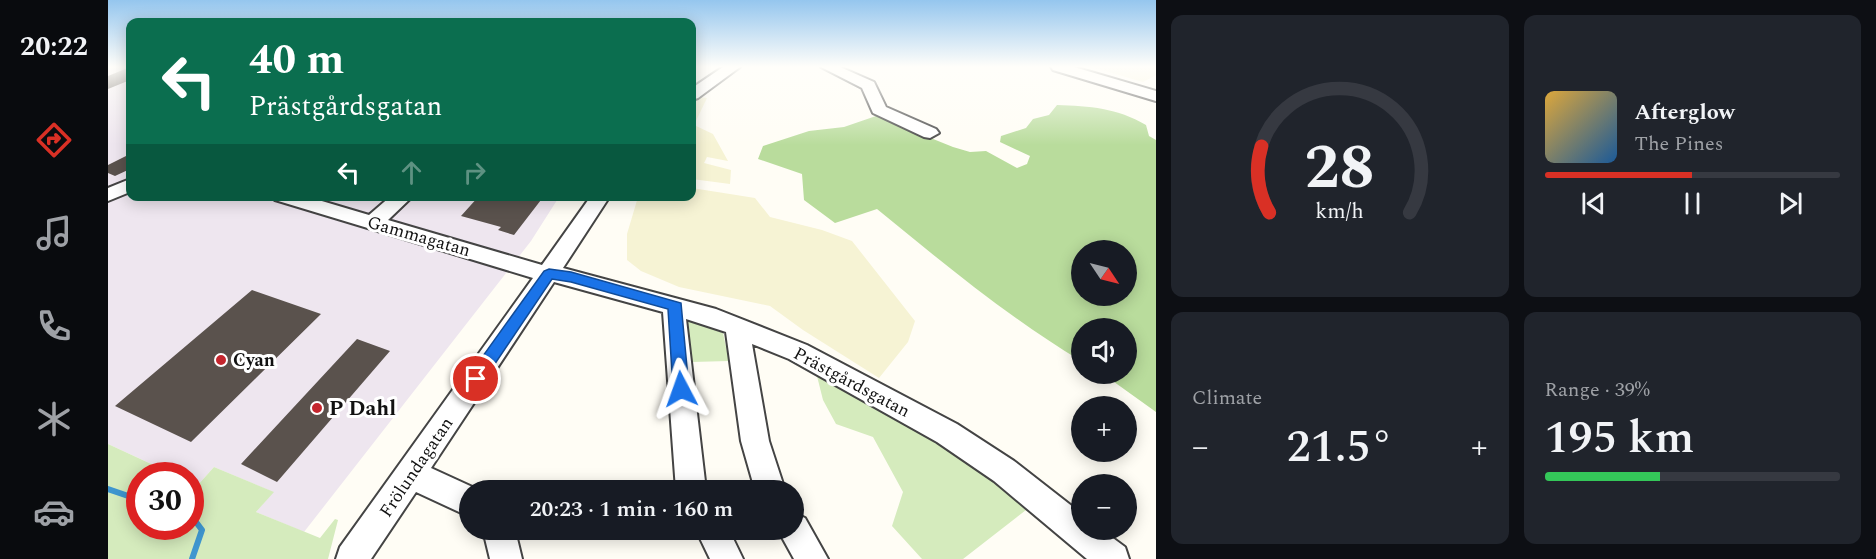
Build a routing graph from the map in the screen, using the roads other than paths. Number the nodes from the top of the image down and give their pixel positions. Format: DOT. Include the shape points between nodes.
graph roads {
  1 [pos="871,93"];
  2 [pos="930,133"];
  3 [pos="126,187"];
  4 [pos="108,195"];
  5 [pos="300,201"];
  6 [pos="398,201"];
  7 [pos="598,201"];
  8 [pos="613,201"];
  9 [pos="373,222"];
  10 [pos="556,275"];
  11 [pos="676,306"];
  12 [pos="737,325"];
  13 [pos="418,477"];
  14 [pos="690,480"];
  15 [pos="767,480"];
  16 [pos="459,497"];
  17 [pos="501,540"];
  18 [pos="717,540"];
  19 [pos="801,540"];
  20 [pos="352,559"];
  21 [pos="369,559"];
  22 [pos="506,559"];
  23 [pos="727,559"];
  24 [pos="812,559"];
  25 [pos="1113,559"];
  1 -- 2 [label="street" via="884,114"];
  3 -- 4 [label="street"];
  5 -- 9 [label="street, Gammagatan"];
  6 -- 9 [label="street"];
  7 -- 10 [label="street, Frölundagatan"];
  8 -- 10 [label="street, Frölundagatan"];
  9 -- 10 [label="street, Gammagatan"];
  10 -- 11 [label="street, Prästgårdsgatan"];
  10 -- 13 [label="street, Frölundagatan"];
  11 -- 12 [label="street, Prästgårdsgatan"];
  11 -- 14 [label="street"];
  12 -- 15 [label="street" via="755,441"];
  12 -- 25 [label="street, Prästgårdsgatan" via="798,352 947,433 1004,471"];
  13 -- 16 [label="street"];
  13 -- 20 [label="street, Frölundagatan"];
  13 -- 21 [label="street, Frölundagatan"];
  17 -- 22 [label="street"];
  18 -- 23 [label="street"];
  19 -- 24 [label="street"];
}
